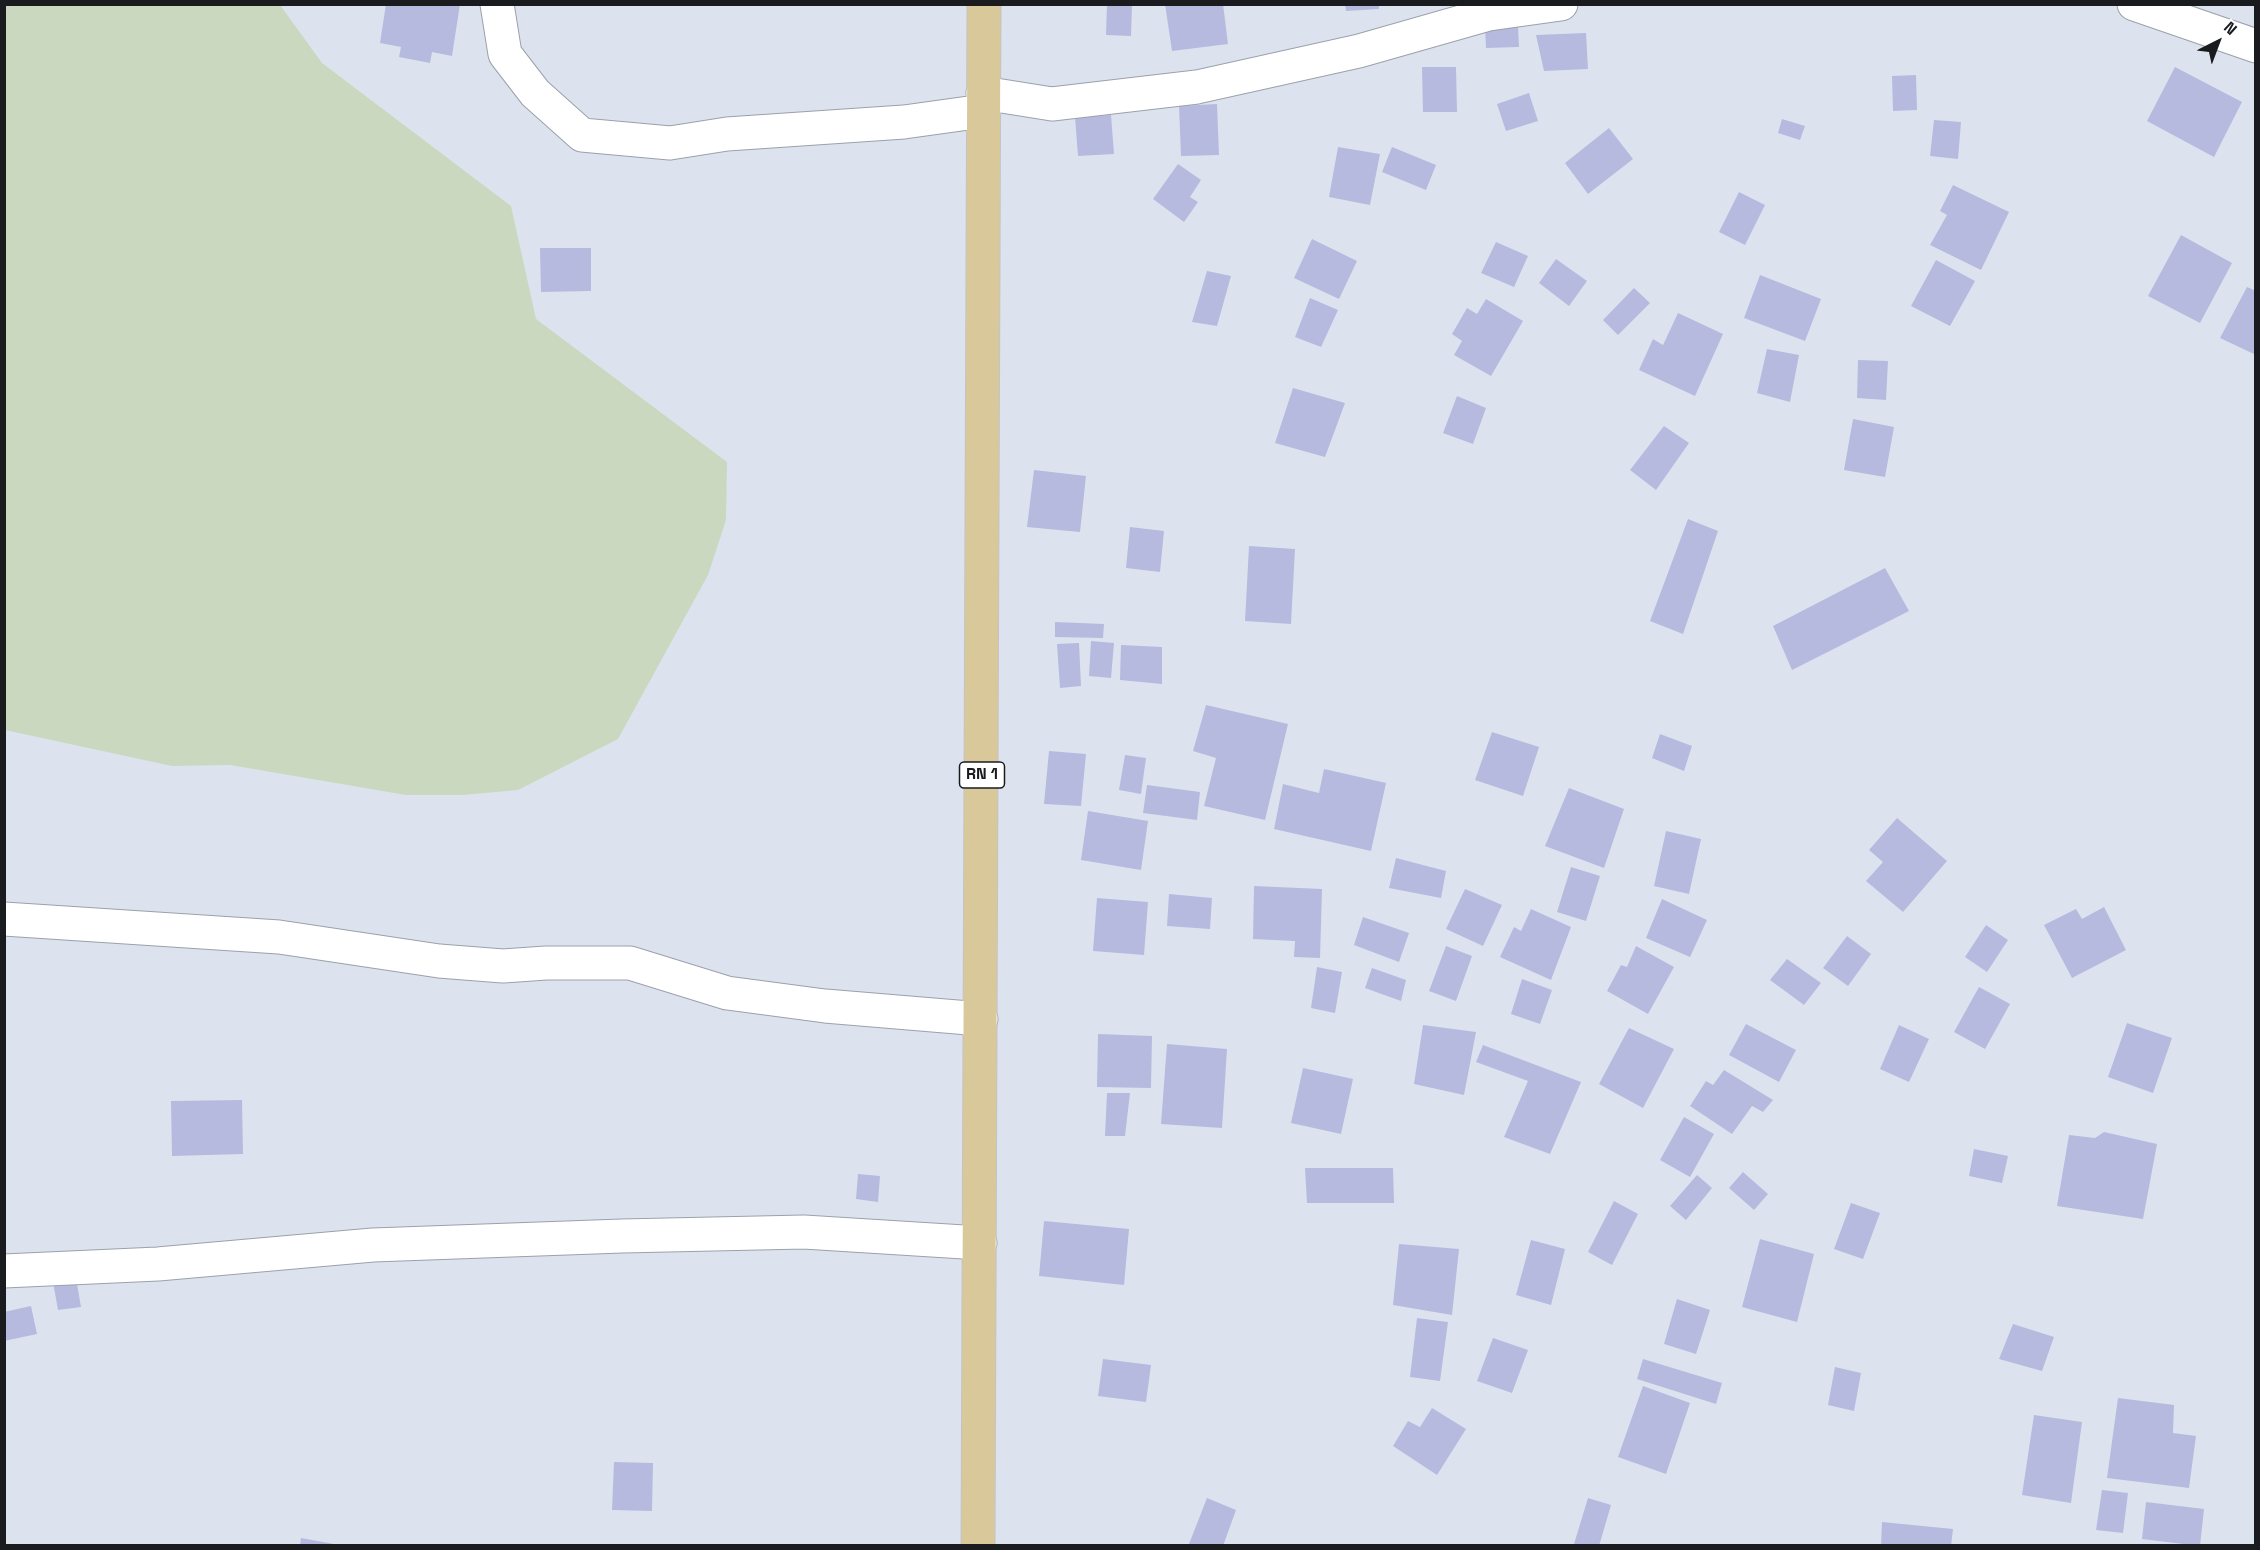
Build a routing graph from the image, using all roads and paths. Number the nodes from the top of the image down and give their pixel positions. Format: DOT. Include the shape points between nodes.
graph roads {
  1 [pos="497,4"];
  2 [pos="984,4"];
  3 [pos="1561,4"];
  4 [pos="2134,4"];
  5 [pos="2256,46"];
  6 [pos="983,102"];
  7 [pos="4,919"];
  8 [pos="981,1019"];
  9 [pos="980,1242"];
  10 [pos="4,1270"];
  11 [pos="978,1545"];
  1 -- 6 [label="street" via="505,54 535,93 582,135 670,143 727,134 904,122"];
  2 -- 6 [label="main road, RN 1"];
  3 -- 6 [label="street" via="1489,14 1359,51 1197,87 1052,104"];
  4 -- 5 [label="street"];
  6 -- 8 [label="main road, RN 1"];
  7 -- 8 [label="street" via="279,937 503,966 630,963 727,993"];
  8 -- 9 [label="main road, RN 1"];
  9 -- 10 [label="street" via="804,1232 622,1236 373,1245 158,1264"];
  9 -- 11 [label="main road, RN 1"];
}
